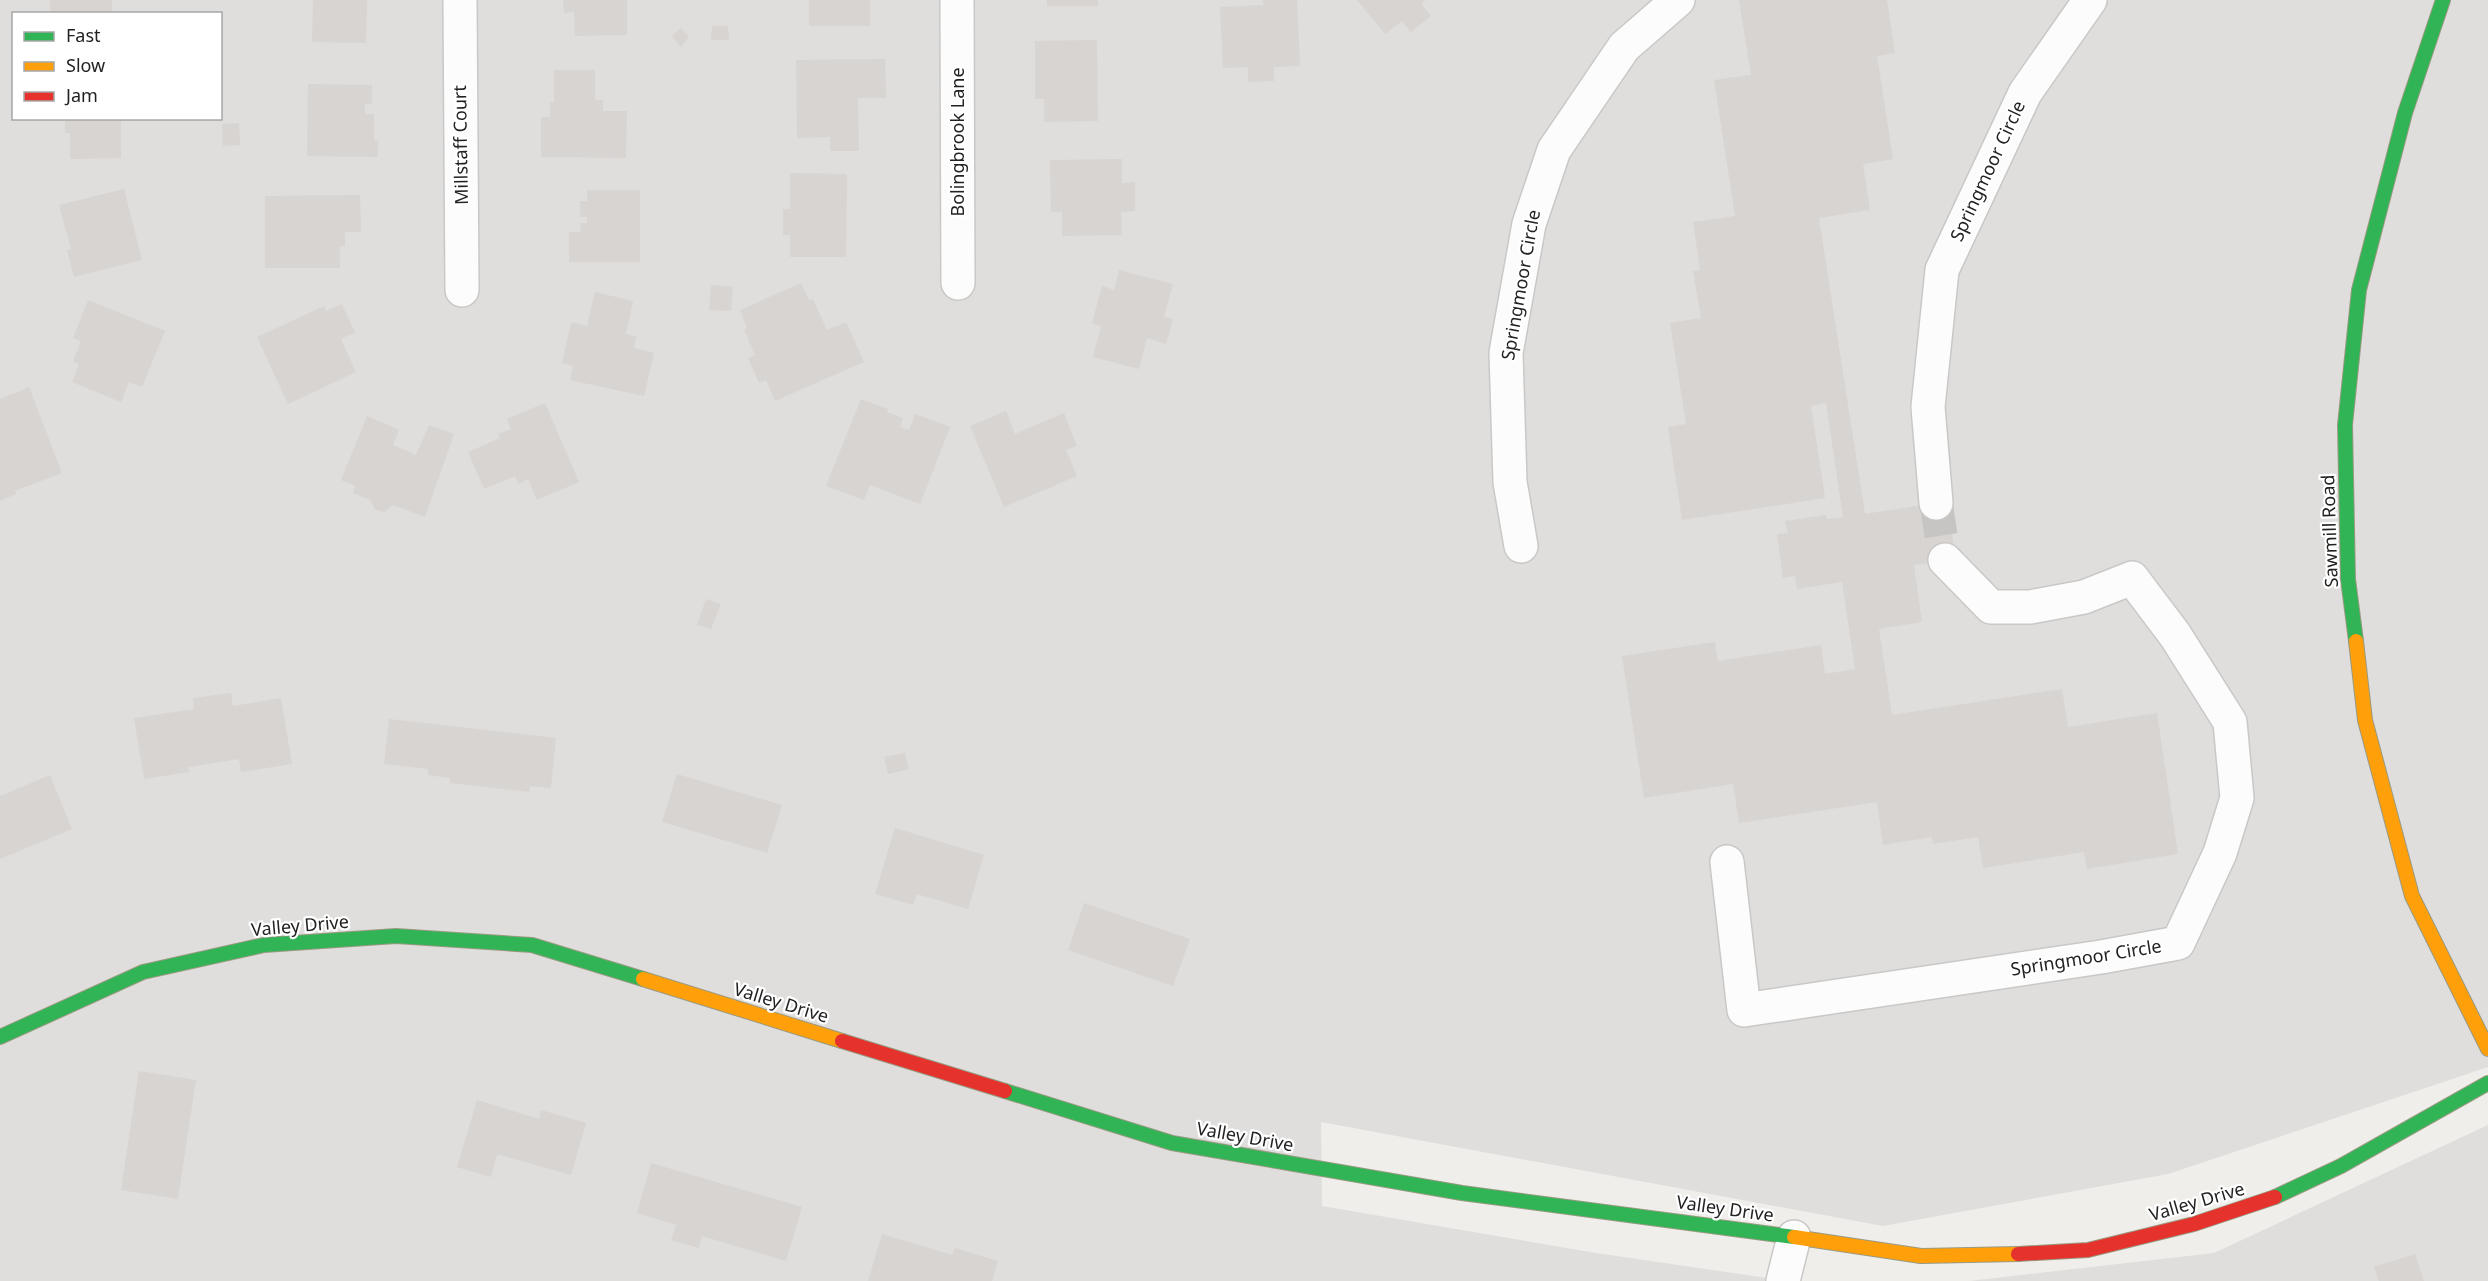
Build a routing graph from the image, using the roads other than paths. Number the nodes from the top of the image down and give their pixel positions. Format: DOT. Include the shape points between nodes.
graph roads {
  1 [pos="460,0"];
  2 [pos="957,0"];
  3 [pos="1678,0"];
  4 [pos="2090,0"];
  5 [pos="2443,0"];
  6 [pos="958,283"];
  7 [pos="462,290"];
  8 [pos="1936,503"];
  9 [pos="1521,546"];
  10 [pos="1946,560"];
  11 [pos="1727,862"];
  12 [pos="0,1037"];
  13 [pos="2488,1049"];
  14 [pos="2488,1083"];
  15 [pos="1794,1237"];
  16 [pos="1784,1281"];
  1 -- 7 [label="street, Millstaff Court"];
  2 -- 6 [label="street, Bolingbrook Lane"];
  3 -- 9 [label="street, Springmoor Circle" via="1624,47 1554,150 1529,224 1506,353 1510,482"];
  4 -- 8 [label="street, Springmoor Circle" via="2025,93 1942,270 1928,407"];
  5 -- 13 [label="street, Sawmill Road" via="2405,113 2359,290 2346,425 2348,579 2365,720 2412,896"];
  10 -- 11 [label="street, Springmoor Circle" via="1991,607 2030,607 2084,597 2132,578 2175,635 2230,722 2237,798 2220,853 2178,943 1744,1010"];
  12 -- 15 [label="street, Valley Drive" via="143,972 264,945 396,936 532,945 1172,1143 1462,1193"];
  14 -- 15 [label="street, Valley Drive" via="2283,1194 2194,1224 2088,1250 1921,1256"];
  15 -- 16 [label="street"];
}
